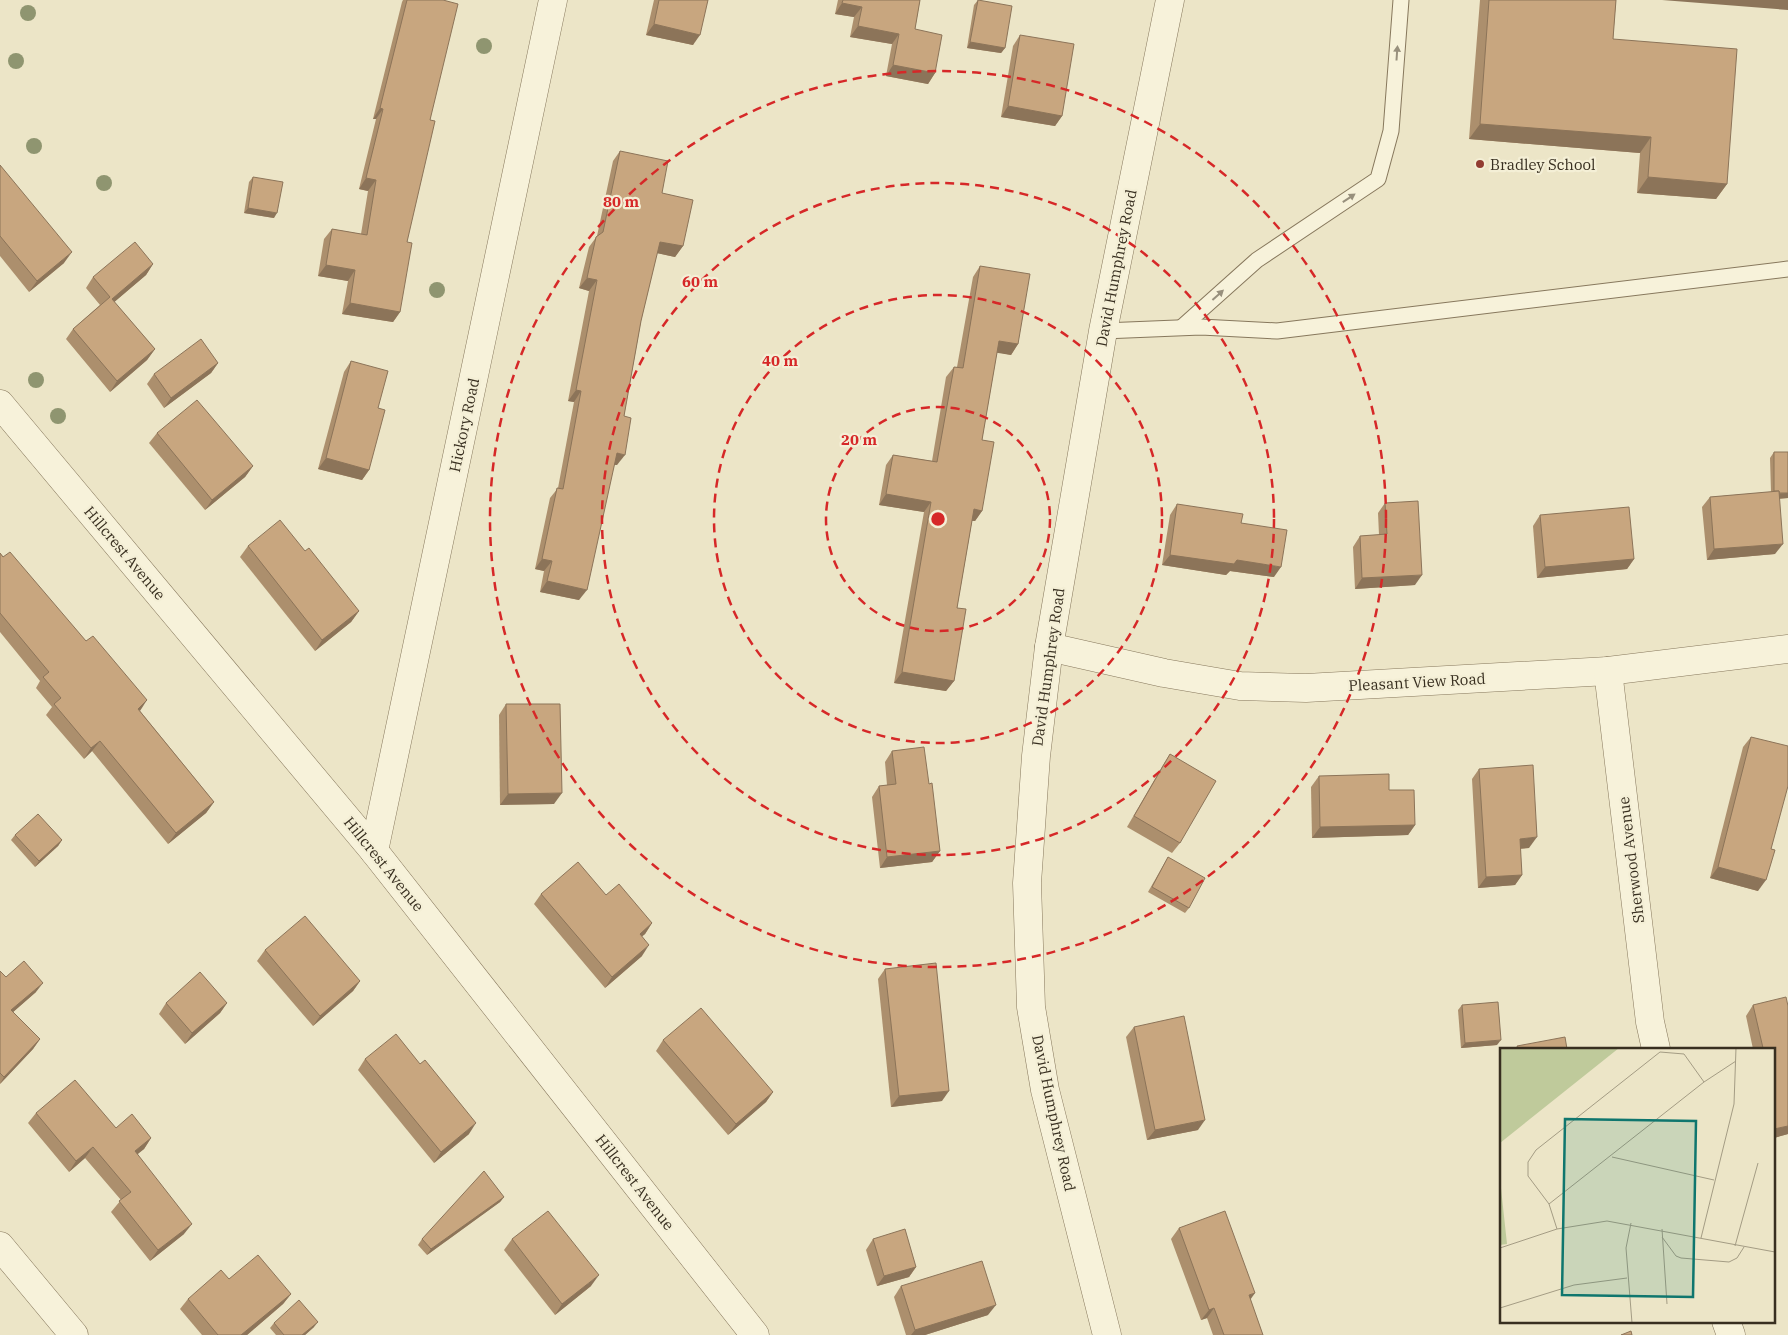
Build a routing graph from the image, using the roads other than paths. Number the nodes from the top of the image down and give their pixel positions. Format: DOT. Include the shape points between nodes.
graph roads {
  1 [pos="553,0"];
  2 [pos="1170,0"];
  3 [pos="1401,0"];
  4 [pos="1788,269"];
  5 [pos="1182,327"];
  6 [pos="1103,331"];
  7 [pos="0,404"];
  8 [pos="1049,647"];
  9 [pos="1788,649"];
  10 [pos="1608,671"];
  11 [pos="374,851"];
  12 [pos="1656,1048"];
  13 [pos="0,1246"];
  14 [pos="1726,1322"];
  15 [pos="74,1335"];
  16 [pos="755,1335"];
  17 [pos="1107,1335"];
  18 [pos="1731,1335"];
  1 -- 11 [label="street, Hickory Road"];
  2 -- 6 [label="street, David Humphrey Road"];
  5 -- 3 [label="lane, one-way" via="1257,260 1378,179 1391,131"];
  4 -- 5 [label="lane" via="1277,331"];
  5 -- 6 [label="lane"];
  6 -- 8 [label="street, David Humphrey Road"];
  7 -- 11 [label="street, Hillcrest Avenue"];
  8 -- 10 [label="street, Pleasant View Road" via="1164,674 1240,686 1306,688"];
  8 -- 17 [label="street, David Humphrey Road" via="1036,756 1027,884 1031,1007 1045,1090"];
  9 -- 10 [label="street, Pleasant View Road"];
  10 -- 12 [label="street, Sherwood Avenue"];
  11 -- 16 [label="street, Hillcrest Avenue"];
  13 -- 15 [label="street"];
  14 -- 18 [label="street"];
}
